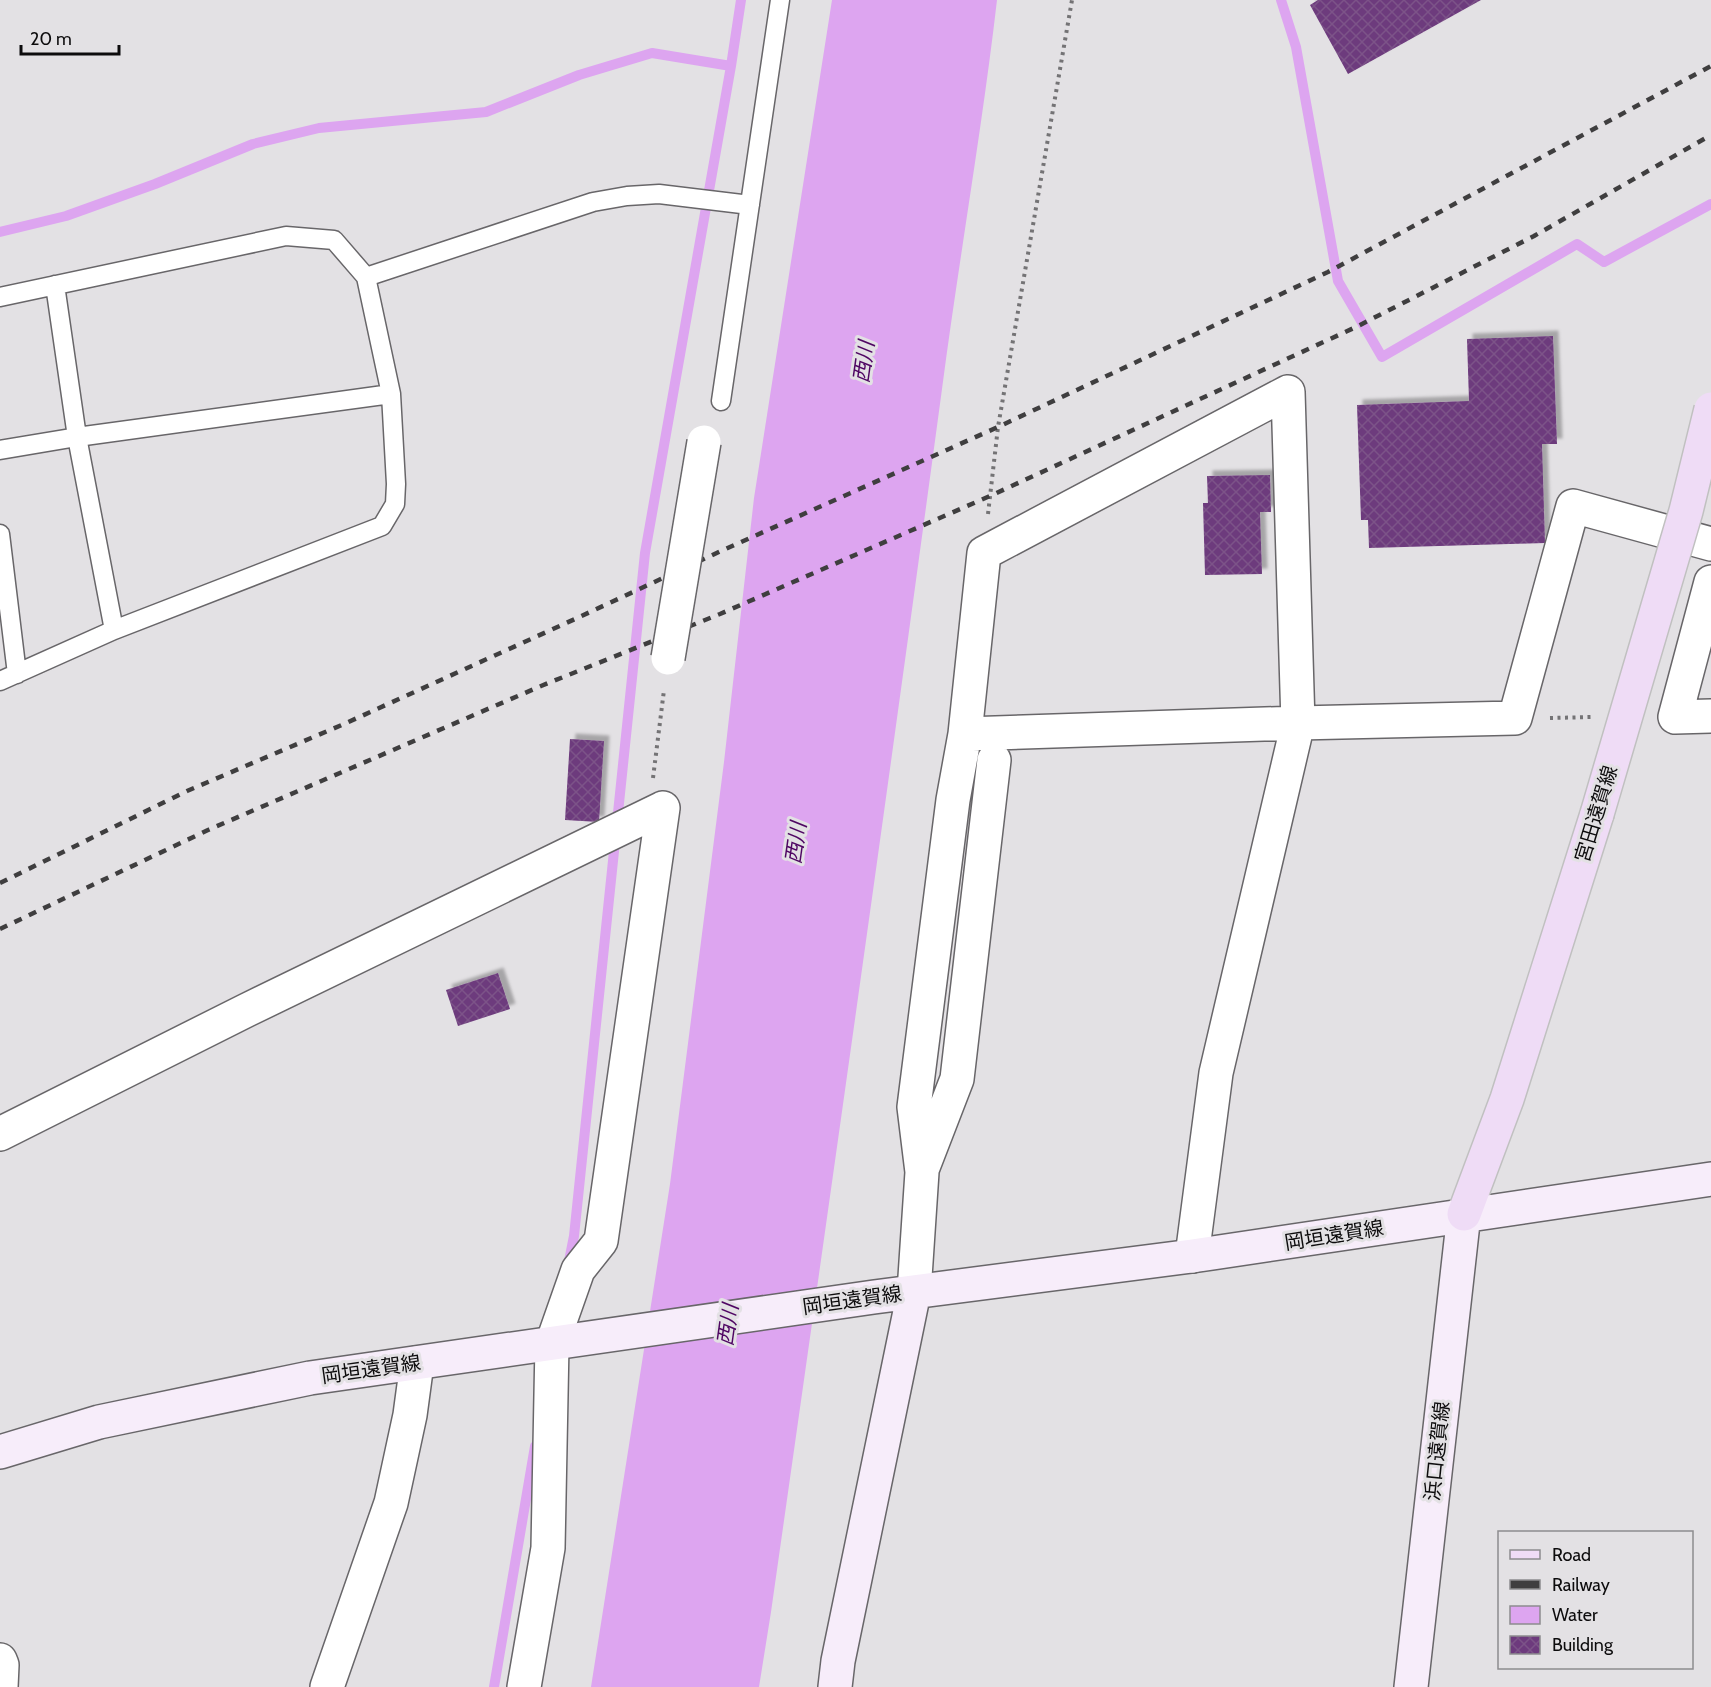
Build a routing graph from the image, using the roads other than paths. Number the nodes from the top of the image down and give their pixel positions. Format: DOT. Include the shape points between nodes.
graph roads {
  1 [pos="780,0"];
  2 [pos="744,204"];
  3 [pos="366,277"];
  4 [pos="55,285"];
  5 [pos="0,297"];
  6 [pos="391,394"];
  7 [pos="721,402"];
  8 [pos="1711,409"];
  9 [pos="77,437"];
  10 [pos="704,442"];
  11 [pos="0,450"];
  12 [pos="0,534"];
  13 [pos="1711,543"];
  14 [pos="1711,582"];
  15 [pos="114,630"];
  16 [pos="668,658"];
  17 [pos="8,678"];
  18 [pos="1711,716"];
  19 [pos="1298,723"];
  20 [pos="966,735"];
  21 [pos="994,760"];
  22 [pos="0,1134"];
  23 [pos="922,1172"];
  24 [pos="1711,1179"];
  25 [pos="1464,1214"];
  26 [pos="1192,1256"];
  27 [pos="914,1292"];
  28 [pos="552,1344"];
  29 [pos="417,1363"];
  30 [pos="0,1452"];
  31 [pos="0,1660"];
  32 [pos="1,1687"];
  33 [pos="327,1687"];
  34 [pos="525,1687"];
  35 [pos="835,1687"];
  36 [pos="1411,1687"];
  1 -- 2 [label="lane"];
  2 -- 3 [label="lane" via="659,194 593,201"];
  2 -- 7 [label="lane"];
  3 -- 4 [label="lane" via="334,240 286,236"];
  3 -- 6 [label="lane"];
  4 -- 5 [label="lane"];
  4 -- 9 [label="lane"];
  6 -- 9 [label="lane"];
  6 -- 15 [label="lane" via="395,504 382,526"];
  8 -- 25 [label="main road, 宮田遠賀線, bridge" via="1686,511 1596,814 1507,1099"];
  9 -- 11 [label="lane"];
  9 -- 15 [label="lane"];
  10 -- 16 [label="street, bridge"];
  12 -- 17 [label="lane"];
  13 -- 19 [label="street" via="1573,506 1515,718"];
  14 -- 18 [label="street" via="1675,717"];
  15 -- 17 [label="lane"];
  19 -- 20 [label="street"];
  19 -- 20 [label="street" via="1288,392 984,553"];
  19 -- 26 [label="street" via="1216,1073"];
  20 -- 23 [label="street" via="953,800 914,1107"];
  21 -- 23 [label="street" via="957,1079"];
  22 -- 28 [label="street" via="663,808 601,1241 578,1270"];
  23 -- 27 [label="street"];
  24 -- 25 [label="main road, 岡垣遠賀線"];
  25 -- 26 [label="main road, 岡垣遠賀線"];
  25 -- 36 [label="main road, 浜口遠賀線"];
  26 -- 27 [label="main road, 岡垣遠賀線"];
  27 -- 28 [label="main road, 岡垣遠賀線"];
  27 -- 35 [label="main road"];
  28 -- 29 [label="main road, 岡垣遠賀線"];
  28 -- 34 [label="street" via="548,1548"];
  29 -- 30 [label="main road, 岡垣遠賀線" via="310,1378 99,1422"];
  29 -- 33 [label="street" via="391,1503"];
  31 -- 32 [label="street"];
}
